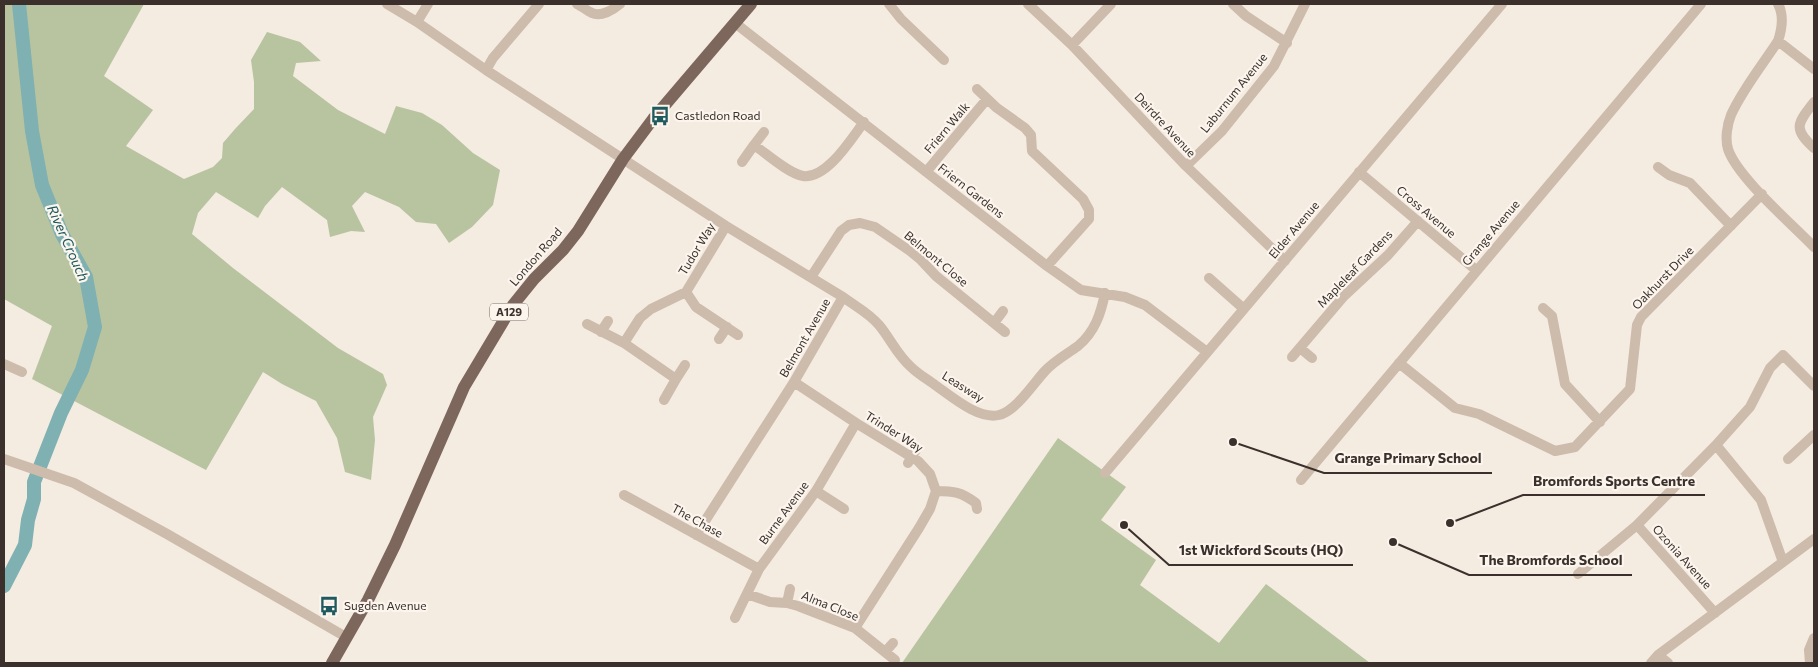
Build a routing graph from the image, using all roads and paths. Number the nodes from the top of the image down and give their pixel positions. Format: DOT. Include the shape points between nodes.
graph roads {
  1 [pos="386,4"];
  2 [pos="428,4"];
  3 [pos="539,4"];
  4 [pos="577,4"];
  5 [pos="620,4"];
  6 [pos="751,4"];
  7 [pos="889,4"];
  8 [pos="1028,4"];
  9 [pos="1111,4"];
  10 [pos="1232,4"];
  11 [pos="1306,4"];
  12 [pos="1502,4"];
  13 [pos="1701,4"];
  14 [pos="1778,4"];
  15 [pos="418,22"];
  16 [pos="735,23"];
  17 [pos="1778,41"];
  18 [pos="1287,43"];
  19 [pos="1072,45"];
  20 [pos="944,60"];
  21 [pos="1814,69"];
  22 [pos="486,70"];
  23 [pos="978,89"];
  24 [pos="987,99"];
  25 [pos="1814,102"];
  26 [pos="864,122"];
  27 [pos="764,132"];
  28 [pos="754,145"];
  29 [pos="1814,148"];
  30 [pos="623,159"];
  31 [pos="742,162"];
  32 [pos="1186,166"];
  33 [pos="1658,167"];
  34 [pos="926,172"];
  35 [pos="1359,172"];
  36 [pos="1762,194"];
  37 [pos="1418,221"];
  38 [pos="726,226"];
  39 [pos="1731,226"];
  40 [pos="1814,246"];
  41 [pos="1285,261"];
  42 [pos="1047,266"];
  43 [pos="1476,270"];
  44 [pos="811,277"];
  45 [pos="1209,279"];
  46 [pos="686,292"];
  47 [pos="1105,293"];
  48 [pos="843,297"];
  49 [pos="1543,308"];
  50 [pos="1244,309"];
  51 [pos="1003,311"];
  52 [pos="608,321"];
  53 [pos="994,323"];
  54 [pos="587,324"];
  55 [pos="727,327"];
  56 [pos="601,332"];
  57 [pos="1005,332"];
  58 [pos="738,335"];
  59 [pos="719,339"];
  60 [pos="624,344"];
  61 [pos="1300,348"];
  62 [pos="1207,352"];
  63 [pos="1292,357"];
  64 [pos="1312,358"];
  65 [pos="1399,362"];
  66 [pos="4,364"];
  67 [pos="685,365"];
  68 [pos="22,372"];
  69 [pos="676,379"];
  70 [pos="794,382"];
  71 [pos="1814,386"];
  72 [pos="664,400"];
  73 [pos="1600,422"];
  74 [pos="856,423"];
  75 [pos="1814,435"];
  76 [pos="1716,445"];
  77 [pos="4,459"];
  78 [pos="1788,459"];
  79 [pos="1105,473"];
  80 [pos="1301,480"];
  81 [pos="936,490"];
  82 [pos="816,491"];
  83 [pos="624,495"];
  84 [pos="844,508"];
  85 [pos="977,508"];
  86 [pos="1637,525"];
  87 [pos="696,535"];
  88 [pos="1812,544"];
  89 [pos="1783,562"];
  90 [pos="759,570"];
  91 [pos="1578,574"];
  92 [pos="790,589"];
  93 [pos="747,594"];
  94 [pos="787,603"];
  95 [pos="1715,613"];
  96 [pos="735,618"];
  97 [pos="855,628"];
  98 [pos="346,637"];
  99 [pos="1814,638"];
  100 [pos="893,643"];
  101 [pos="884,652"];
  102 [pos="1658,655"];
  103 [pos="894,660"];
  104 [pos="332,663"];
  105 [pos="1651,663"];
  106 [pos="1668,663"];
  107 [pos="1810,663"];
  1 -- 15 [label="street"];
  2 -- 15 [label="street"];
  3 -- 22 [label="street"];
  4 -- 5 [label="street" via="592,13 611,10"];
  6 -- 16 [label="main road, London Road / A129"];
  7 -- 20 [label="street"];
  8 -- 19 [label="street, Deirdre Avenue"];
  9 -- 19 [label="street"];
  10 -- 18 [label="street"];
  11 -- 18 [label="street, Laburnum Avenue"];
  12 -- 35 [label="street, Elder Avenue"];
  13 -- 43 [label="street, Grange Avenue"];
  14 -- 17 [label="street" via="1782,28"];
  15 -- 22 [label="street"];
  16 -- 26 [label="street, Friern Gardens"];
  16 -- 30 [label="main road, London Road / A129"];
  17 -- 21 [label="street"];
  17 -- 36 [label="street" via="1730,116 1727,132 1729,151 1738,167"];
  18 -- 32 [label="street, Laburnum Avenue" via="1274,66 1222,131"];
  19 -- 32 [label="street, Deirdre Avenue"];
  22 -- 30 [label="street"];
  23 -- 24 [label="street"];
  24 -- 34 [label="street, Friern Walk"];
  24 -- 42 [label="street" via="1025,128 1031,135 1032,151 1060,175 1090,210 1089,219"];
  25 -- 29 [label="street" via="1801,119 1800,135"];
  26 -- 28 [label="street" via="829,166 817,174 803,176 792,172"];
  26 -- 34 [label="street, Friern Gardens"];
  27 -- 28 [label="street"];
  28 -- 31 [label="street"];
  30 -- 38 [label="street, Belmont Avenue"];
  30 -- 98 [label="main road, London Road / A129" via="578,231 513,305 464,387 395,545"];
  32 -- 41 [label="street, Deirdre Avenue"];
  33 -- 39 [label="street" via="1690,183"];
  34 -- 42 [label="street, Friern Gardens"];
  35 -- 37 [label="street, Cross Avenue"];
  35 -- 41 [label="street, Elder Avenue"];
  36 -- 39 [label="street, Oakhurst Drive"];
  36 -- 40 [label="street"];
  37 -- 43 [label="street, Cross Avenue"];
  37 -- 61 [label="street, Mapleleaf Gardens" via="1388,255 1344,296"];
  38 -- 44 [label="street, Belmont Avenue"];
  38 -- 46 [label="street, Tudor Way"];
  39 -- 73 [label="street, Oakhurst Drive" via="1641,317 1637,325 1630,389"];
  41 -- 50 [label="street, Elder Avenue"];
  42 -- 47 [label="street, Friern Gardens" via="1081,290"];
  43 -- 65 [label="street, Grange Avenue"];
  44 -- 48 [label="street, Belmont Avenue"];
  44 -- 53 [label="street, Belmont Close" via="841,231 860,223 875,227 910,251"];
  45 -- 50 [label="street"];
  46 -- 55 [label="street" via="696,307"];
  46 -- 60 [label="street, Tudor Way" via="640,318"];
  47 -- 48 [label="street, Leasway" via="1100,316 1079,345 1047,369 1008,411 990,416 964,405 911,368 879,325"];
  47 -- 62 [label="street, Friern Gardens" via="1145,305"];
  48 -- 70 [label="street, Belmont Avenue"];
  49 -- 73 [label="street" via="1552,316 1564,384"];
  50 -- 62 [label="street, Elder Avenue"];
  51 -- 53 [label="street"];
  52 -- 56 [label="street"];
  53 -- 57 [label="street, Belmont Close"];
  54 -- 56 [label="street"];
  55 -- 58 [label="street"];
  55 -- 59 [label="street"];
  56 -- 60 [label="street"];
  60 -- 69 [label="street"];
  61 -- 63 [label="street, Mapleleaf Gardens"];
  61 -- 64 [label="street"];
  62 -- 79 [label="street, Elder Avenue"];
  65 -- 73 [label="street, Oakhurst Drive" via="1455,408 1479,414 1555,451 1575,447"];
  65 -- 80 [label="street, Grange Avenue"];
  66 -- 68 [label="street"];
  67 -- 69 [label="street"];
  69 -- 72 [label="street"];
  70 -- 74 [label="street, Trinder Way"];
  70 -- 87 [label="street, Belmont Avenue"];
  71 -- 76 [label="street, Ozonia Avenue" via="1783,355 1770,368 1750,407"];
  74 -- 81 [label="street, Trinder Way" via="918,461 930,474"];
  74 -- 82 [label="street, Burne Avenue"];
  75 -- 78 [label="street"];
  76 -- 86 [label="street, Ozonia Avenue"];
  76 -- 89 [label="street" via="1761,500"];
  77 -- 98 [label="street" via="74,483"];
  81 -- 85 [label="street" via="964,494 976,503"];
  81 -- 97 [label="street" via="919,528"];
  82 -- 84 [label="street"];
  82 -- 90 [label="street, Burne Avenue"];
  83 -- 87 [label="street, The Chase"];
  86 -- 91 [label="street"];
  86 -- 95 [label="street, Ozonia Avenue"];
  87 -- 90 [label="street, The Chase"];
  88 -- 89 [label="street"];
  89 -- 95 [label="street"];
  90 -- 93 [label="street, Burne Avenue"];
  92 -- 94 [label="street"];
  93 -- 94 [label="street, Alma Close" via="770,602"];
  93 -- 96 [label="street, Burne Avenue"];
  94 -- 97 [label="street, Alma Close"];
  95 -- 102 [label="street"];
  97 -- 101 [label="street, Alma Close"];
  98 -- 104 [label="main road, London Road / A129"];
  99 -- 107 [label="street" via="1809,650"];
  100 -- 101 [label="street"];
  101 -- 103 [label="street, Alma Close"];
  102 -- 105 [label="street"];
  102 -- 106 [label="street"];
}
